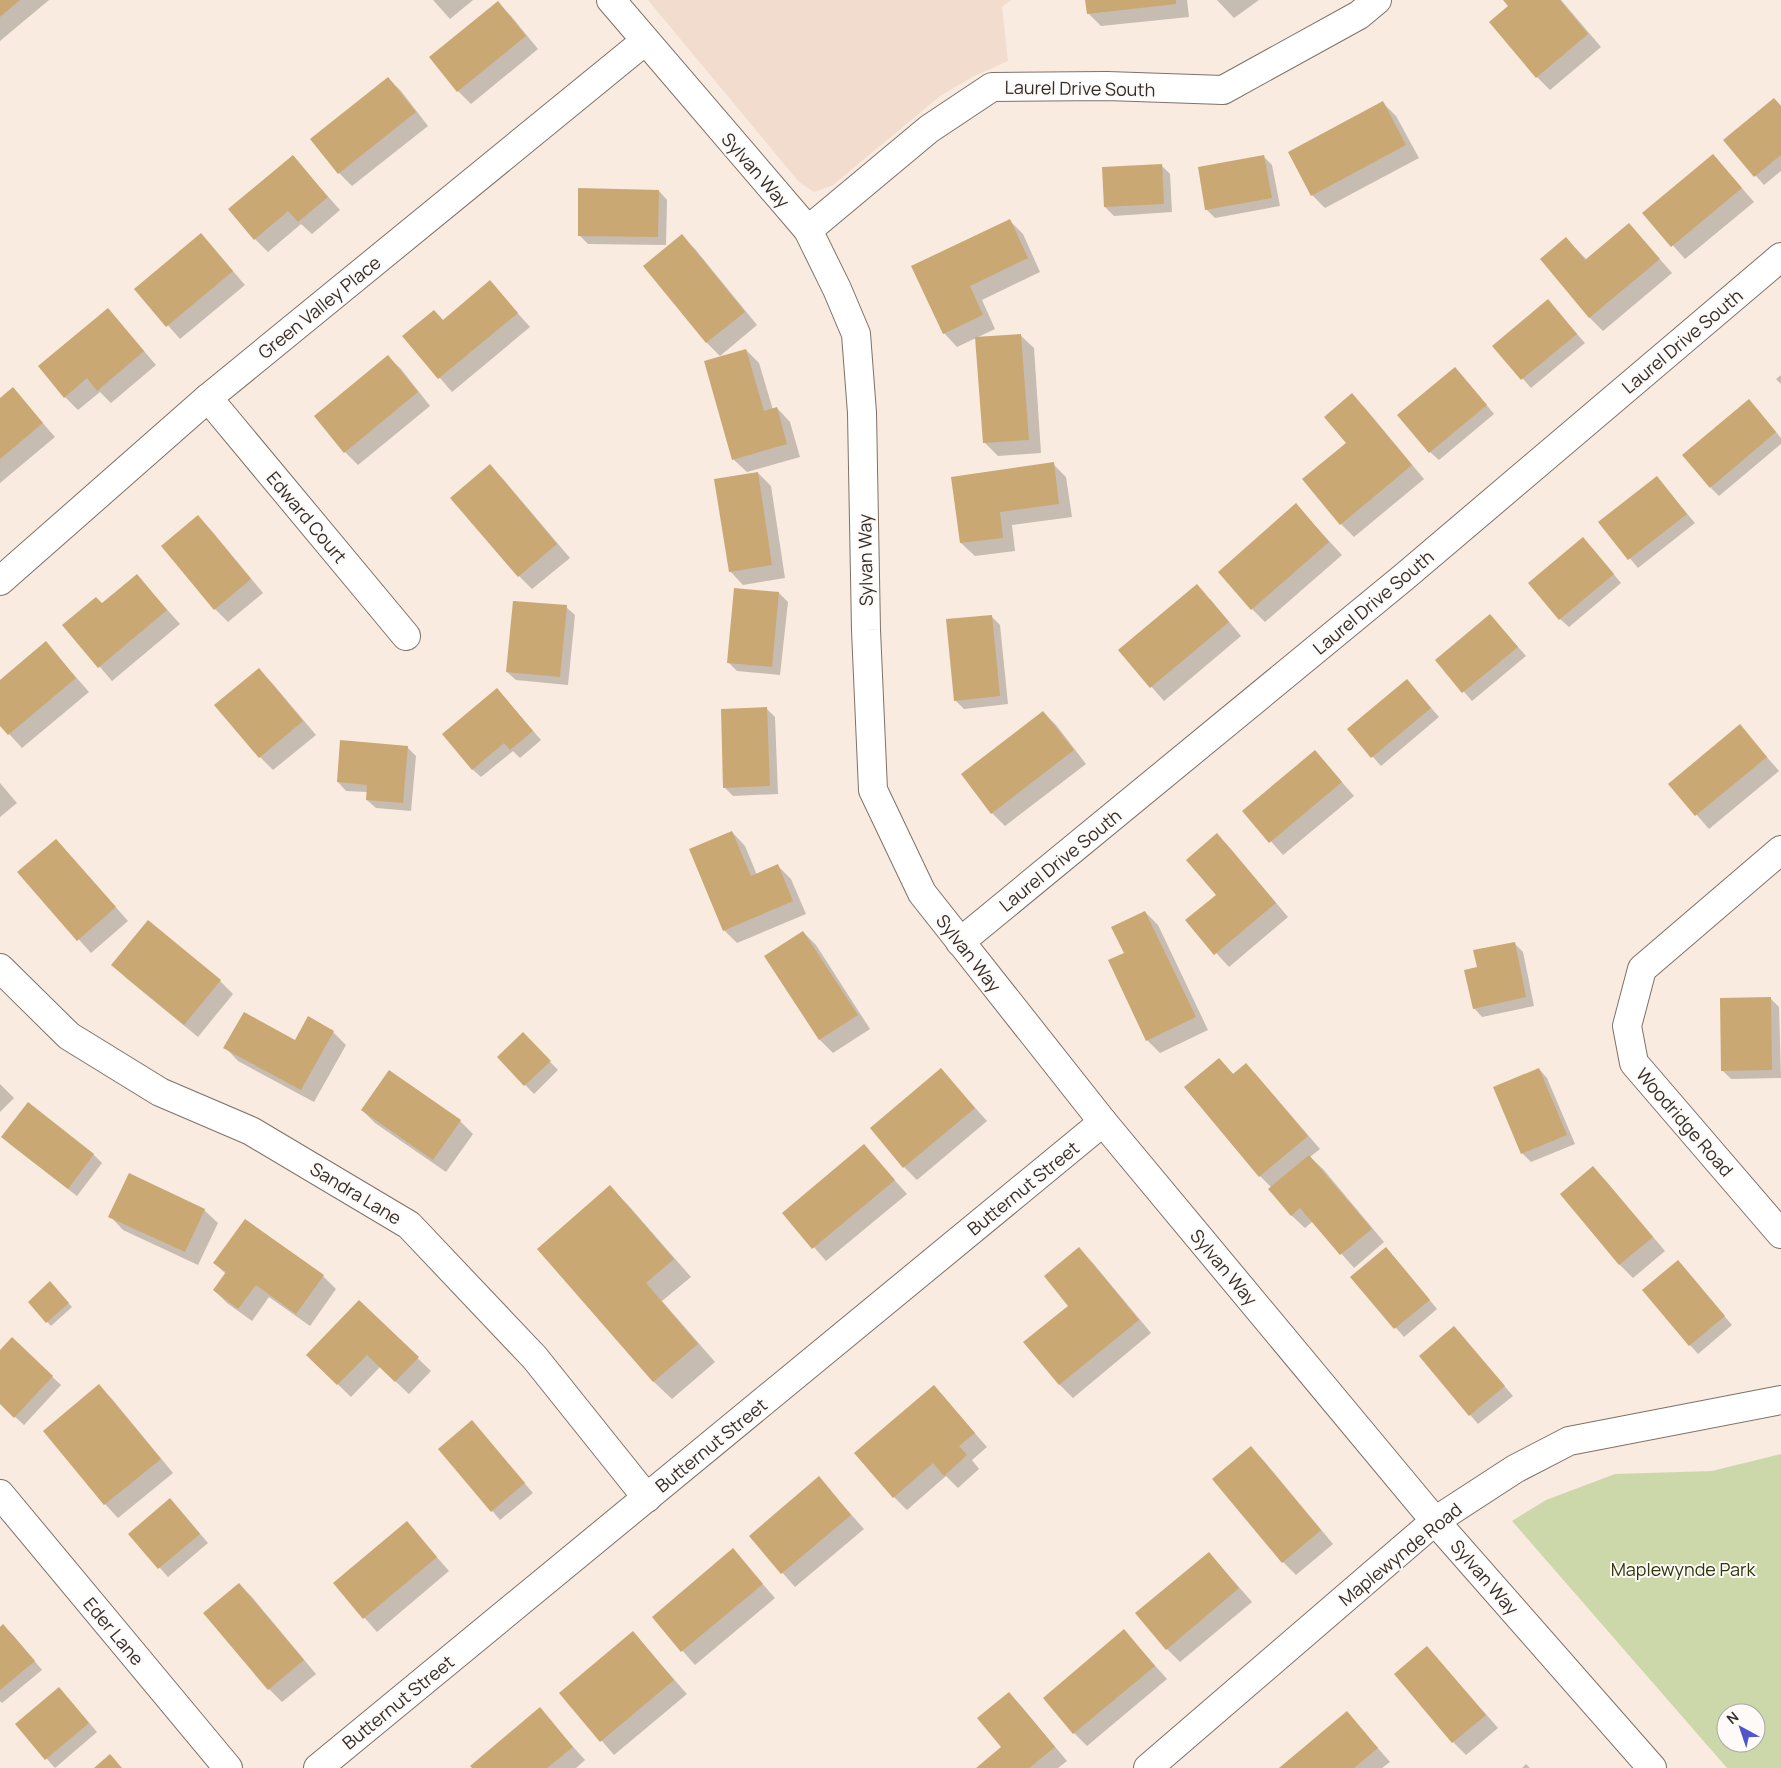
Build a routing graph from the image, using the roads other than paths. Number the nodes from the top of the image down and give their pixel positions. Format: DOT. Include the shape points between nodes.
graph roads {
  1 [pos="611,0"];
  2 [pos="1377,0"];
  3 [pos="645,41"];
  4 [pos="808,230"];
  5 [pos="1781,257"];
  6 [pos="208,398"];
  7 [pos="0,581"];
  8 [pos="406,636"];
  9 [pos="1781,850"];
  10 [pos="960,942"];
  11 [pos="0,968"];
  12 [pos="1103,1122"];
  13 [pos="1781,1234"];
  14 [pos="1781,1400"];
  15 [pos="0,1494"];
  16 [pos="647,1498"];
  17 [pos="1435,1521"];
  18 [pos="228,1768"];
  19 [pos="318,1768"];
  20 [pos="1148,1768"];
  21 [pos="1652,1768"];
  1 -- 3 [label="street, Sylvan Way"];
  2 -- 4 [label="street, Laurel Drive South" via="1359,15 1223,90 992,87 929,129"];
  3 -- 4 [label="street, Sylvan Way"];
  3 -- 6 [label="street, Green Valley Place"];
  4 -- 10 [label="street, Sylvan Way" via="856,334 862,413 873,790 922,893"];
  5 -- 10 [label="street, Laurel Drive South" via="1404,577"];
  6 -- 7 [label="street, Green Valley Place"];
  6 -- 8 [label="street, Edward Court"];
  9 -- 13 [label="street, Woodridge Road" via="1642,969 1627,1026 1634,1063"];
  10 -- 12 [label="street, Sylvan Way"];
  11 -- 16 [label="street, Sandra Lane" via="69,1036 160,1092 251,1131 409,1225 535,1358"];
  12 -- 16 [label="street, Butternut Street"];
  12 -- 17 [label="street, Sylvan Way"];
  14 -- 17 [label="street, Maplewynde Road" via="1569,1440 1515,1469"];
  15 -- 18 [label="street, Eder Lane"];
  16 -- 19 [label="street, Butternut Street"];
  17 -- 20 [label="street, Maplewynde Road"];
  17 -- 21 [label="street, Sylvan Way"];
}
